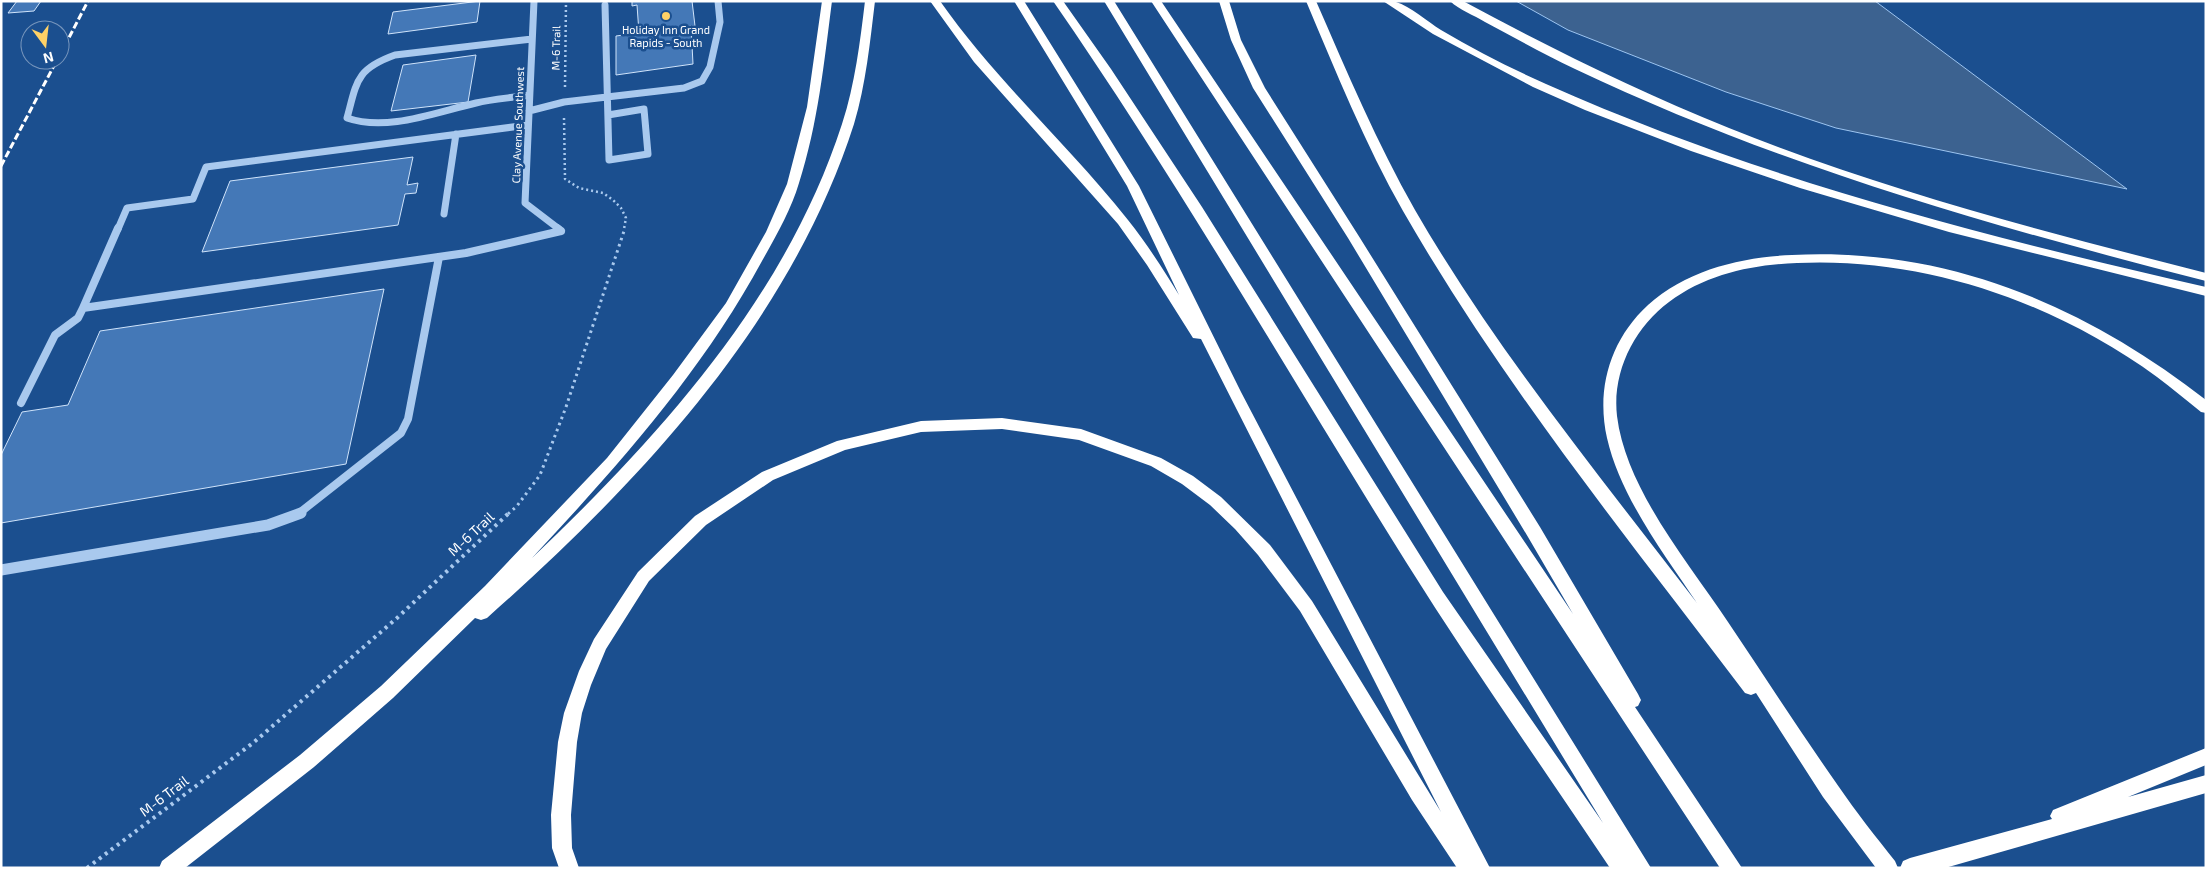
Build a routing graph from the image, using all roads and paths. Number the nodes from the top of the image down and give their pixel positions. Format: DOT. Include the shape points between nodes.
graph roads {
  1 [pos="534,1"];
  2 [pos="566,1"];
  3 [pos="718,1"];
  4 [pos="827,1"];
  5 [pos="870,1"];
  6 [pos="935,1"];
  7 [pos="1019,1"];
  8 [pos="1058,1"];
  9 [pos="1109,1"];
  10 [pos="1156,1"];
  11 [pos="1224,1"];
  12 [pos="1310,1"];
  13 [pos="1388,1"];
  14 [pos="1455,1"];
  15 [pos="605,5"];
  16 [pos="532,39"];
  17 [pos="529,95"];
  18 [pos="564,96"];
  19 [pos="607,96"];
  20 [pos="564,109"];
  21 [pos="529,111"];
  22 [pos="608,115"];
  23 [pos="528,124"];
  24 [pos="456,134"];
  25 [pos="444,214"];
  26 [pos="439,257"];
  27 [pos="2206,277"];
  28 [pos="2206,292"];
  29 [pos="83,308"];
  30 [pos="1234,392"];
  31 [pos="21,403"];
  32 [pos="2206,408"];
  33 [pos="1,570"];
  34 [pos="387,692"];
  35 [pos="2206,756"];
  36 [pos="2206,784"];
  37 [pos="1835,798"];
  38 [pos="1720,850"];
  39 [pos="1967,850"];
  40 [pos="87,868"];
  41 [pos="169,868"];
  42 [pos="569,868"];
  43 [pos="1469,868"];
  44 [pos="1480,868"];
  45 [pos="1622,868"];
  46 [pos="1641,868"];
  47 [pos="1732,868"];
  48 [pos="1888,868"];
  49 [pos="1910,868"];
  1 -- 16 [label="street, Clay Avenue Southwest"];
  2 -- 18 [label="path, M-6 Trail"];
  3 -- 19 [label="street" via="720,22 710,67 702,81 684,88"];
  4 -- 34 [label="highway" via="813,107 793,184 772,232 732,305 612,462 491,590"];
  5 -- 34 [label="highway" via="861,70 848,123 827,179 796,245 727,352 676,418 574,530 534,568"];
  6 -- 30 [label="highway" via="956,34 999,86 1123,222"];
  7 -- 30 [label="highway" via="1133,186"];
  8 -- 45 [label="highway" via="1193,201 1450,616"];
  9 -- 46 [label="highway"];
  10 -- 38 [label="highway"];
  11 -- 38 [label="highway" via="1236,40 1259,88 1529,525"];
  12 -- 37 [label="highway" via="1385,167 1489,338"];
  13 -- 28 [label="highway" via="1449,40 1516,75 1678,143 1956,231"];
  14 -- 27 [label="highway" via="1561,59 1638,95 1802,161 1978,218"];
  15 -- 19 [label="street"];
  16 -- 17 [label="street, Clay Avenue Southwest"];
  16 -- 17 [label="street" via="395,55 374,62 360,74 347,118 367,123 390,121"];
  17 -- 21 [label="street, Clay Avenue Southwest"];
  19 -- 21 [label="street"];
  19 -- 22 [label="street"];
  20 -- 40 [label="path, M-6 Trail" via="565,179 578,188 603,193 621,208 626,218 566,408 540,475 517,506 376,636 253,742"];
  21 -- 23 [label="street, Clay Avenue Southwest"];
  22 -- 22 [label="street" via="609,160 648,154 644,109"];
  23 -- 24 [label="street"];
  23 -- 26 [label="street, Clay Avenue Southwest" via="525,203 561,231"];
  24 -- 25 [label="street"];
  24 -- 29 [label="street" via="206,168 193,199 127,208"];
  26 -- 29 [label="street"];
  26 -- 33 [label="street" via="408,419 400,433 302,513 268,525"];
  29 -- 31 [label="lane" via="78,318 55,335"];
  30 -- 44 [label="highway"];
  32 -- 37 [label="highway" via="2157,370 2081,324 1974,282 1911,266 1810,256 1751,263 1694,280 1648,312 1628,338 1616,362 1611,389 1610,415 1625,469 1677,559"];
  34 -- 41 [label="highway" via="307,761"];
  35 -- 39 [label="highway" via="2063,815"];
  36 -- 39 [label="highway"];
  37 -- 48 [label="highway"];
  38 -- 47 [label="highway"];
  39 -- 49 [label="highway"];
  42 -- 43 [label="highway" via="562,846 562,796 568,730 584,677 612,621 641,579 682,537 735,495 776,470 827,449 882,433 943,424 999,422 1057,429 1109,442 1156,462 1199,487 1230,514 1270,555 1311,613 1434,818"];
}
